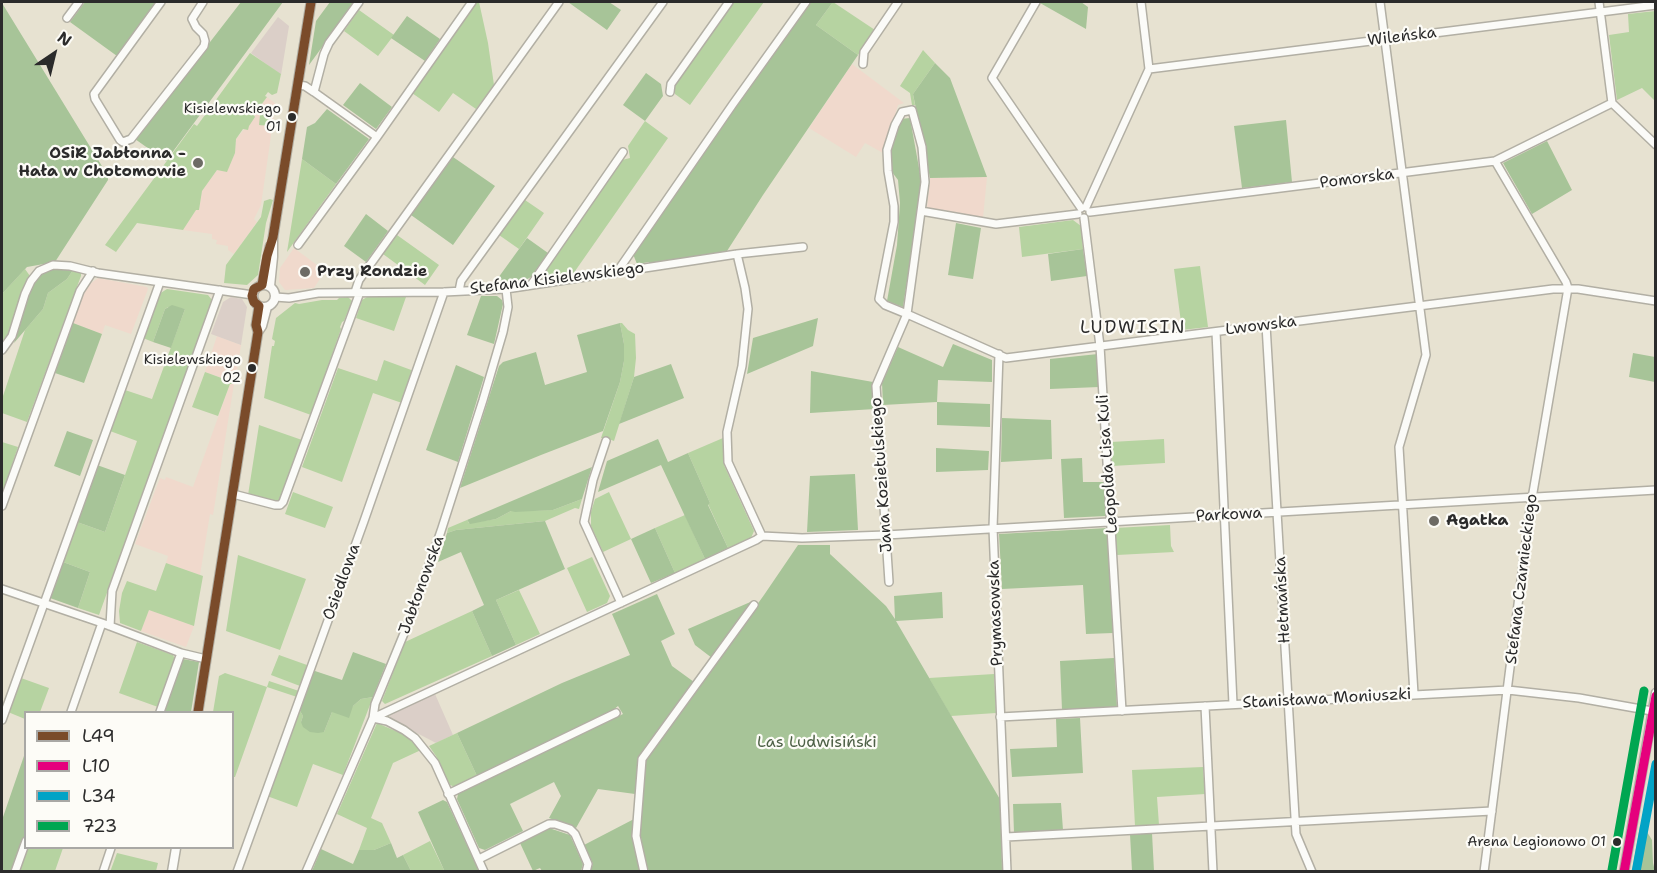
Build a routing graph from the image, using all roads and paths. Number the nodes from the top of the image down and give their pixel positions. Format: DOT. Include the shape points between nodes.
graph roads {
  1 [pos="79,2"];
  2 [pos="161,2"];
  3 [pos="203,2"];
  4 [pos="311,2"];
  5 [pos="359,2"];
  6 [pos="472,2"];
  7 [pos="559,2"];
  8 [pos="663,2"];
  9 [pos="729,2"];
  10 [pos="806,2"];
  11 [pos="898,2"];
  12 [pos="1036,2"];
  13 [pos="1141,2"];
  14 [pos="1380,2"];
  15 [pos="1599,2"];
  16 [pos="1656,5"];
  17 [pos="1601,12"];
  18 [pos="67,18"];
  19 [pos="1385,40"];
  20 [pos="863,64"];
  21 [pos="1149,69"];
  22 [pos="298,84"];
  23 [pos="314,92"];
  24 [pos="670,92"];
  25 [pos="1612,103"];
  26 [pos="377,137"];
  27 [pos="1656,145"];
  28 [pos="623,152"];
  29 [pos="1495,161"];
  30 [pos="1401,173"];
  31 [pos="921,211"];
  32 [pos="1084,212"];
  33 [pos="298,245"];
  34 [pos="803,247"];
  35 [pos="737,254"];
  36 [pos="93,272"];
  37 [pos="617,272"];
  38 [pos="160,282"];
  39 [pos="266,285"];
  40 [pos="531,285"];
  41 [pos="1568,288"];
  42 [pos="506,289"];
  43 [pos="220,290"];
  44 [pos="459,291"];
  45 [pos="357,292"];
  46 [pos="444,292"];
  47 [pos="253,295"];
  48 [pos="275,297"];
  49 [pos="879,297"];
  50 [pos="1656,301"];
  51 [pos="1419,306"];
  52 [pos="263,307"];
  53 [pos="907,314"];
  54 [pos="1266,325"];
  55 [pos="1215,332"];
  56 [pos="1100,346"];
  57 [pos="2,350"];
  58 [pos="999,354"];
  59 [pos="606,441"];
  60 [pos="1656,490"];
  61 [pos="232,494"];
  62 [pos="1532,498"];
  63 [pos="1402,505"];
  64 [pos="2,506"];
  65 [pos="1278,512"];
  66 [pos="1224,515"];
  67 [pos="1111,522"];
  68 [pos="993,528"];
  69 [pos="886,535"];
  70 [pos="762,536"];
  71 [pos="889,582"];
  72 [pos="2,589"];
  73 [pos="621,603"];
  74 [pos="43,604"];
  75 [pos="754,606"];
  76 [pos="102,623"];
  77 [pos="110,626"];
  78 [pos="181,653"];
  79 [pos="206,658"];
  80 [pos="1508,690"];
  81 [pos="1656,693"];
  82 [pos="1414,694"];
  83 [pos="1289,701"];
  84 [pos="1233,704"];
  85 [pos="1205,706"];
  86 [pos="71,711"];
  87 [pos="160,711"];
  88 [pos="198,711"];
  89 [pos="1122,711"];
  90 [pos="1652,711"];
  91 [pos="616,713"];
  92 [pos="1000,717"];
  93 [pos="373,718"];
  94 [pos="2,720"];
  95 [pos="448,794"];
  96 [pos="1492,811"];
  97 [pos="1296,821"];
  98 [pos="1210,826"];
  99 [pos="1006,837"];
  100 [pos="24,847"];
  101 [pos="111,849"];
  102 [pos="176,849"];
  103 [pos="479,859"];
  104 [pos="15,872"];
  105 [pos="103,872"];
  106 [pos="172,872"];
  107 [pos="237,872"];
  108 [pos="306,872"];
  109 [pos="484,872"];
  110 [pos="586,872"];
  111 [pos="644,872"];
  112 [pos="1007,872"];
  113 [pos="1213,872"];
  114 [pos="1312,872"];
  115 [pos="1484,872"];
  116 [pos="1624,872"];
  1 -- 18 [label="street"];
  2 -- 3 [label="street" via="95,92 95,99 125,142 204,46 204,34 192,18"];
  4 -- 22 [label="street"];
  5 -- 23 [label="street" via="326,48"];
  6 -- 26 [label="street"];
  7 -- 45 [label="street" via="359,280"];
  8 -- 44 [label="street" via="461,281"];
  9 -- 24 [label="street" via="671,84"];
  10 -- 37 [label="street"];
  11 -- 20 [label="street" via="864,52"];
  12 -- 32 [label="street" via="992,78"];
  13 -- 21 [label="street"];
  14 -- 19 [label="street"];
  15 -- 17 [label="street"];
  16 -- 17 [label="street, Wileńska"];
  17 -- 19 [label="street, Wileńska"];
  17 -- 25 [label="street"];
  19 -- 21 [label="street, Wileńska"];
  19 -- 30 [label="street"];
  21 -- 32 [label="street"];
  22 -- 23 [label="street"];
  22 -- 39 [label="street"];
  23 -- 26 [label="street"];
  25 -- 27 [label="street"];
  25 -- 29 [label="street, Pomorska"];
  26 -- 33 [label="street"];
  28 -- 40 [label="street"];
  29 -- 30 [label="street, Pomorska"];
  29 -- 41 [label="street"];
  30 -- 32 [label="street, Pomorska"];
  30 -- 51 [label="street"];
  31 -- 32 [label="street, Pomorska" via="996,224"];
  31 -- 49 [label="street, Jana Kozietulskiego" via="925,182 922,147 912,110 902,112 888,150 894,222"];
  31 -- 53 [label="street, Jana Kozietulskiego"];
  32 -- 56 [label="street, Leopolda Lisa Kuli"];
  34 -- 35 [label="street, Stefana Kisielewskiego"];
  35 -- 37 [label="street, Stefana Kisielewskiego"];
  35 -- 70 [label="street" via="748,309 742,366 727,432 728,462"];
  36 -- 38 [label="street"];
  36 -- 57 [label="street" via="59,265 39,270 25,294 12,336"];
  36 -- 64 [label="street" via="81,291"];
  37 -- 40 [label="street, Stefana Kisielewskiego"];
  38 -- 43 [label="street"];
  38 -- 74 [label="street"];
  39 -- 47 [label="street" via="254,289"];
  39 -- 48 [label="street"];
  40 -- 42 [label="street, Stefana Kisielewskiego"];
  41 -- 50 [label="street, Lwowska"];
  41 -- 51 [label="street, Lwowska"];
  41 -- 62 [label="street, Stefana Czarnieckiego"];
  42 -- 44 [label="street, Stefana Kisielewskiego"];
  42 -- 93 [label="street, Jabłonowska" via="508,307 483,400 438,542"];
  43 -- 47 [label="street"];
  43 -- 77 [label="street" via="112,591"];
  44 -- 46 [label="street, Stefana Kisielewskiego"];
  45 -- 46 [label="street, Stefana Kisielewskiego"];
  45 -- 48 [label="street, Stefana Kisielewskiego"];
  45 -- 61 [label="street" via="283,502 275,506"];
  46 -- 107 [label="street, Osiedlowa"];
  47 -- 52 [label="street" via="254,302"];
  48 -- 52 [label="street" via="273,303"];
  49 -- 53 [label="street, Lwowska" via="885,305"];
  51 -- 54 [label="street, Lwowska"];
  51 -- 63 [label="street" via="1425,355 1400,447"];
  52 -- 61 [label="street"];
  53 -- 58 [label="street, Lwowska"];
  53 -- 69 [label="street, Jana Kozietulskiego" via="876,386"];
  54 -- 55 [label="street, Lwowska"];
  54 -- 65 [label="street, Hetmańska"];
  55 -- 56 [label="street, Lwowska"];
  55 -- 66 [label="street"];
  56 -- 58 [label="street, Lwowska" via="1006,358"];
  56 -- 67 [label="street, Leopolda Lisa Kuli"];
  58 -- 68 [label="street, Prymasowska"];
  59 -- 73 [label="street" via="584,522"];
  60 -- 62 [label="street, Parkowa"];
  61 -- 79 [label="street"];
  62 -- 63 [label="street, Parkowa"];
  62 -- 80 [label="street, Stefana Czarnieckiego"];
  63 -- 65 [label="street, Parkowa"];
  63 -- 82 [label="street"];
  65 -- 66 [label="street, Parkowa"];
  65 -- 83 [label="street, Hetmańska"];
  66 -- 67 [label="street, Parkowa"];
  66 -- 84 [label="street"];
  67 -- 68 [label="street, Parkowa"];
  67 -- 89 [label="street, Leopolda Lisa Kuli"];
  68 -- 69 [label="street, Parkowa"];
  68 -- 92 [label="street, Prymasowska"];
  69 -- 70 [label="street, Parkowa"];
  69 -- 71 [label="street, Jana Kozietulskiego"];
  70 -- 73 [label="street"];
  72 -- 74 [label="street"];
  73 -- 93 [label="street"];
  74 -- 76 [label="street"];
  74 -- 94 [label="street"];
  75 -- 111 [label="street" via="642,759 636,836"];
  76 -- 77 [label="street"];
  76 -- 86 [label="street"];
  77 -- 78 [label="street"];
  78 -- 79 [label="street"];
  78 -- 87 [label="street"];
  79 -- 88 [label="street"];
  80 -- 82 [label="street, Stanisława Moniuszki"];
  80 -- 90 [label="street, Stanisława Moniuszki"];
  80 -- 96 [label="street, Stefana Czarnieckiego"];
  81 -- 90 [label="street"];
  82 -- 83 [label="street, Stanisława Moniuszki"];
  83 -- 84 [label="street, Stanisława Moniuszki"];
  83 -- 97 [label="street, Hetmańska"];
  84 -- 85 [label="street, Stanisława Moniuszki"];
  85 -- 89 [label="street, Stanisława Moniuszki"];
  85 -- 98 [label="street"];
  89 -- 92 [label="street, Stanisława Moniuszki"];
  90 -- 116 [label="street"];
  91 -- 95 [label="street"];
  92 -- 99 [label="street, Prymasowska"];
  93 -- 95 [label="street" via="415,738 435,763"];
  93 -- 108 [label="street, Jabłonowska"];
  95 -- 103 [label="street"];
  96 -- 97 [label="street"];
  96 -- 115 [label="street, Stefana Czarnieckiego"];
  97 -- 98 [label="street"];
  97 -- 114 [label="street, Hetmańska" via="1296,834"];
  98 -- 99 [label="street"];
  98 -- 113 [label="street"];
  99 -- 112 [label="street, Prymasowska"];
  100 -- 104 [label="street"];
  101 -- 105 [label="street"];
  102 -- 106 [label="street"];
  103 -- 109 [label="street"];
  103 -- 110 [label="street" via="555,824 575,834 588,864"];
}
